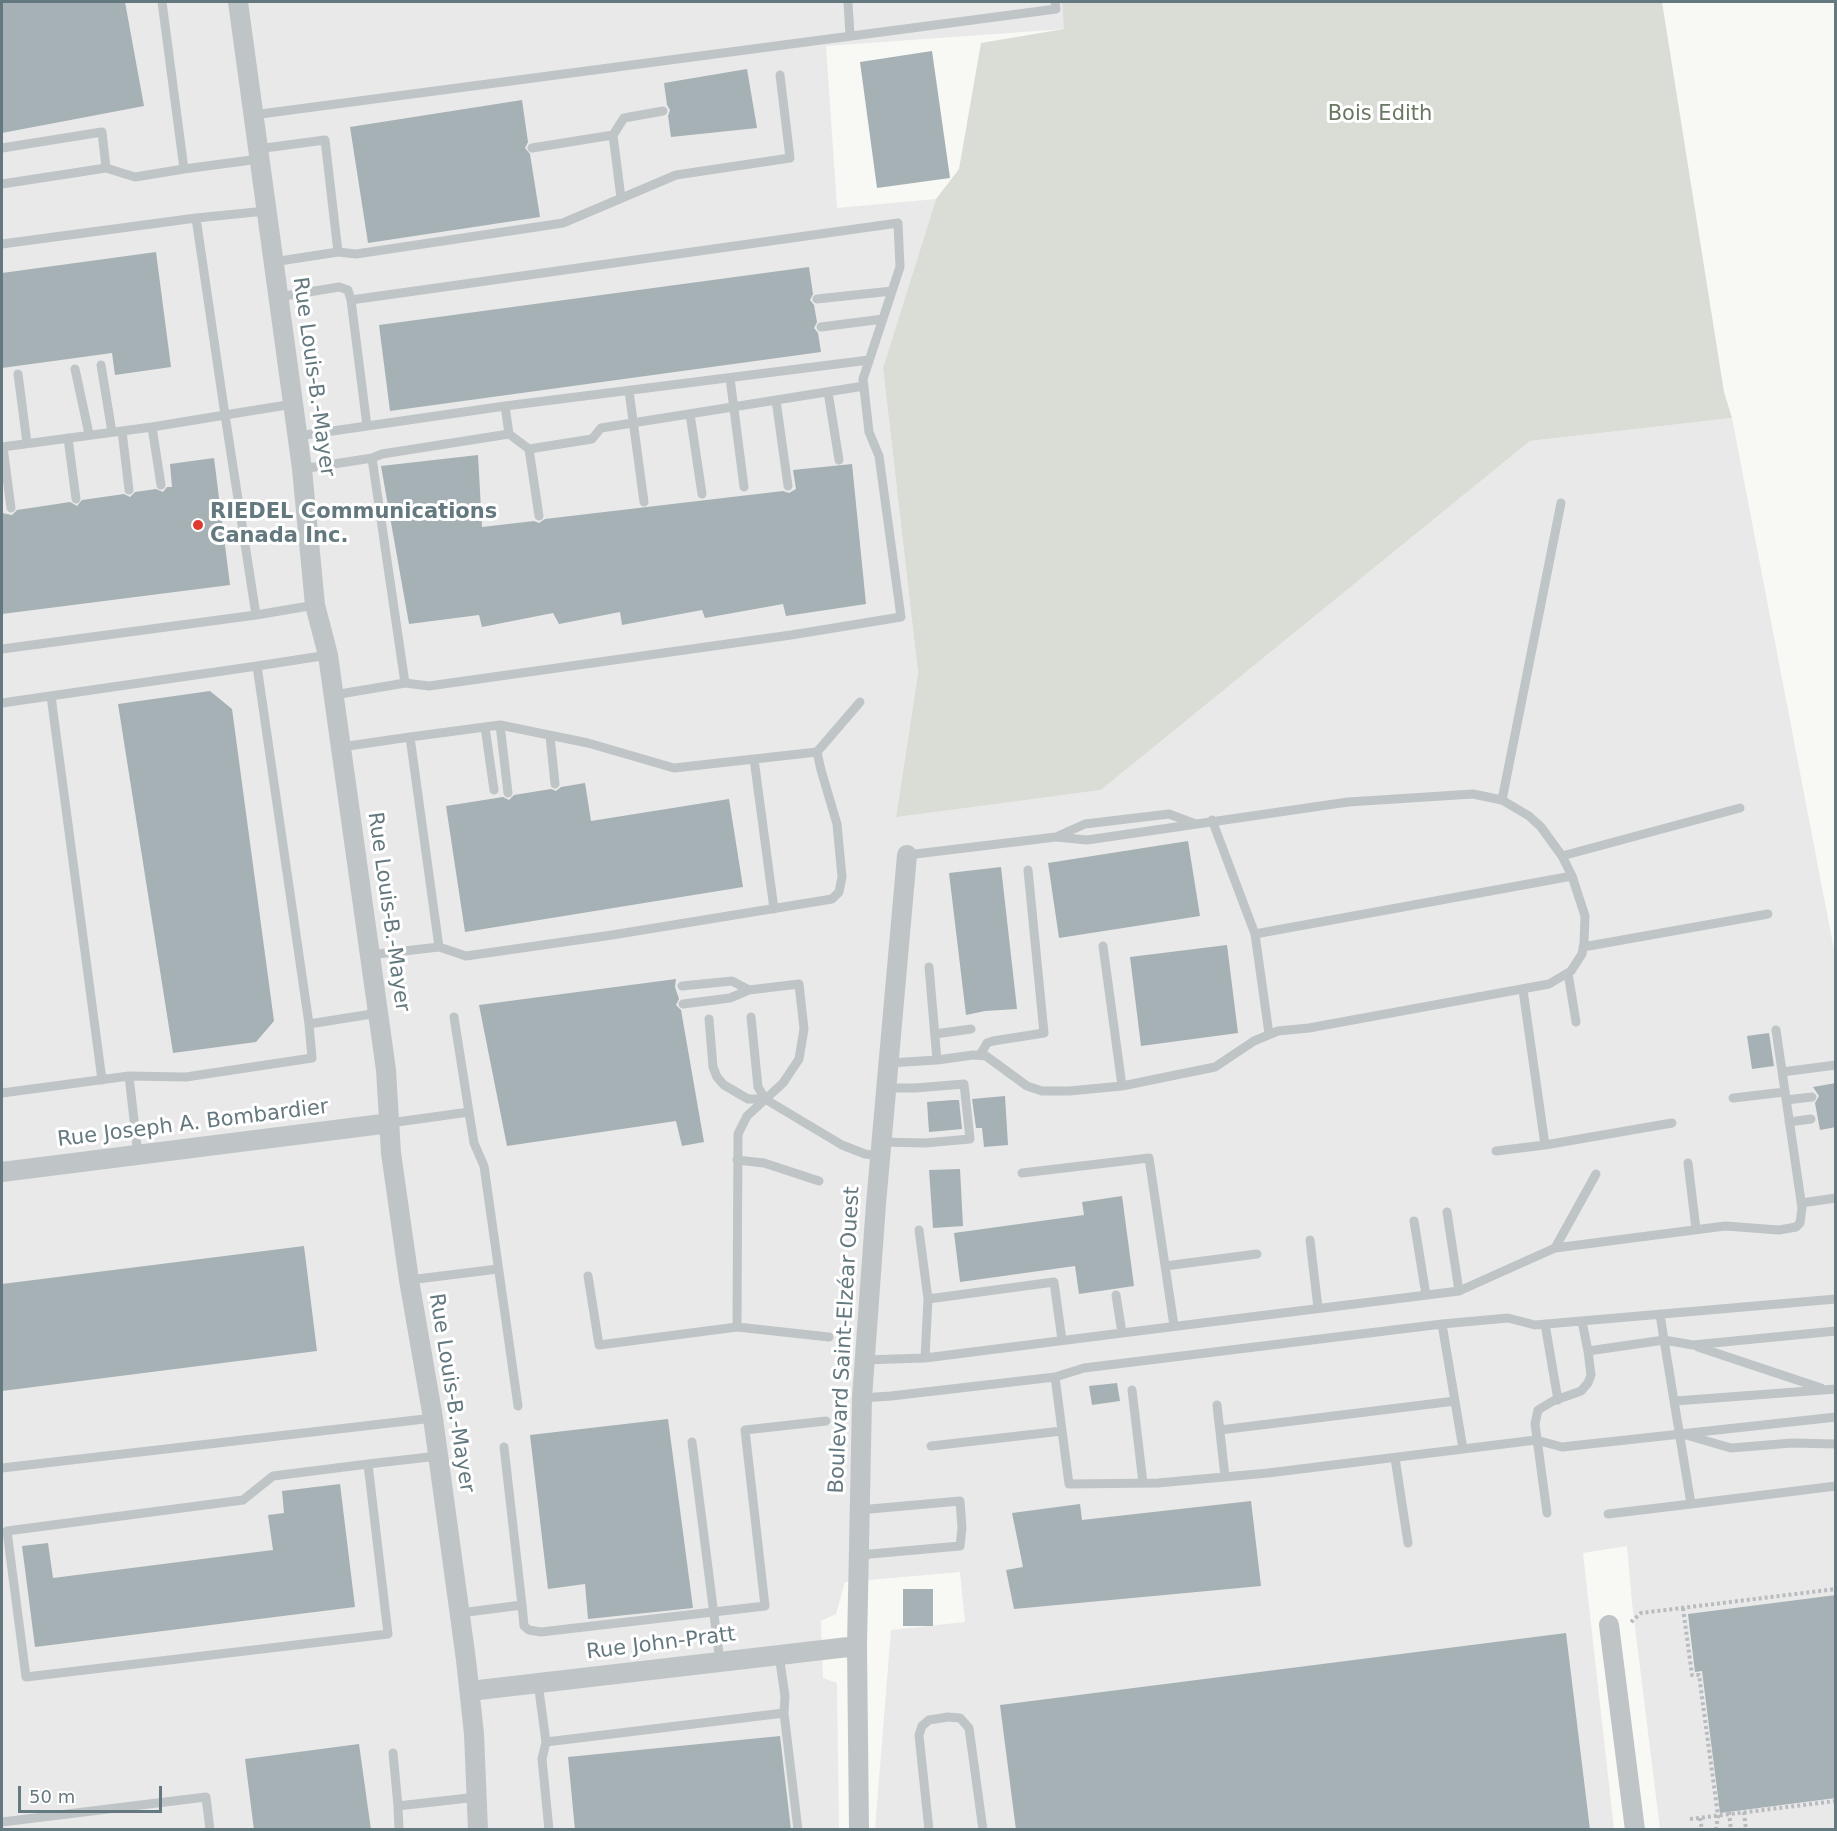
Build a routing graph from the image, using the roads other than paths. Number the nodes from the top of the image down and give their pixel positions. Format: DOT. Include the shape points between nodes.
graph roads {
  1 [pos="162,2"];
  2 [pos="237,2"];
  3 [pos="848,2"];
  4 [pos="1055,2"];
  5 [pos="850,35"];
  6 [pos="780,75"];
  7 [pos="663,111"];
  8 [pos="253,115"];
  9 [pos="613,135"];
  10 [pos="2,148"];
  11 [pos="532,148"];
  12 [pos="258,154"];
  13 [pos="106,168"];
  14 [pos="184,169"];
  15 [pos="2,184"];
  16 [pos="621,198"];
  17 [pos="266,212"];
  18 [pos="196,218"];
  19 [pos="2,244"];
  20 [pos="338,252"];
  21 [pos="273,262"];
  22 [pos="892,291"];
  23 [pos="278,297"];
  24 [pos="817,299"];
  25 [pos="351,300"];
  26 [pos="883,320"];
  27 [pos="821,327"];
  28 [pos="869,360"];
  29 [pos="101,365"];
  30 [pos="75,369"];
  31 [pos="18,374"];
  32 [pos="730,378"];
  33 [pos="864,386"];
  34 [pos="629,391"];
  35 [pos="828,392"];
  36 [pos="776,400"];
  37 [pos="293,404"];
  38 [pos="505,406"];
  39 [pos="734,406"];
  40 [pos="225,414"];
  41 [pos="690,414"];
  42 [pos="634,423"];
  43 [pos="367,426"];
  44 [pos="152,427"];
  45 [pos="117,431"];
  46 [pos="88,434"];
  47 [pos="509,434"];
  48 [pos="298,436"];
  49 [pos="68,438"];
  50 [pos="27,443"];
  51 [pos="2,447"];
  52 [pos="529,449"];
  53 [pos="372,458"];
  54 [pos="839,460"];
  55 [pos="302,469"];
  56 [pos="161,485"];
  57 [pos="788,486"];
  58 [pos="744,487"];
  59 [pos="129,490"];
  60 [pos="702,494"];
  61 [pos="76,499"];
  62 [pos="644,502"];
  63 [pos="1561,503"];
  64 [pos="11,508"];
  65 [pos="539,516"];
  66 [pos="315,605"];
  67 [pos="256,615"];
  68 [pos="2,649"];
  69 [pos="328,655"];
  70 [pos="257,666"];
  71 [pos="405,683"];
  72 [pos="334,695"];
  73 [pos="51,696"];
  74 [pos="860,702"];
  75 [pos="2,703"];
  76 [pos="500,725"];
  77 [pos="485,727"];
  78 [pos="550,736"];
  79 [pos="410,737"];
  80 [pos="341,747"];
  81 [pos="818,752"];
  82 [pos="754,759"];
  83 [pos="555,784"];
  84 [pos="494,790"];
  85 [pos="508,794"];
  86 [pos="1502,800"];
  87 [pos="1740,808"];
  88 [pos="1212,820"];
  89 [pos="1193,824"];
  90 [pos="1056,837"];
  91 [pos="907,855"];
  92 [pos="1562,856"];
  93 [pos="1028,870"];
  94 [pos="1572,876"];
  95 [pos="774,909"];
  96 [pos="1768,914"];
  97 [pos="1255,934"];
  98 [pos="439,946"];
  99 [pos="1104,946"];
  100 [pos="1583,947"];
  101 [pos="369,955"];
  102 [pos="929,967"];
  103 [pos="1568,973"];
  104 [pos="682,986"];
  105 [pos="749,990"];
  106 [pos="1523,990"];
  107 [pos="682,1004"];
  108 [pos="378,1013"];
  109 [pos="454,1017"];
  110 [pos="751,1017"];
  111 [pos="709,1019"];
  112 [pos="1576,1022"];
  113 [pos="309,1024"];
  114 [pos="971,1029"];
  115 [pos="1776,1030"];
  116 [pos="934,1034"];
  117 [pos="1269,1034"];
  118 [pos="980,1055"];
  119 [pos="937,1060"];
  120 [pos="889,1064"];
  121 [pos="1836,1065"];
  122 [pos="1782,1072"];
  123 [pos="129,1076"];
  124 [pos="102,1080"];
  125 [pos="1122,1086"];
  126 [pos="887,1088"];
  127 [pos="2,1094"];
  128 [pos="1785,1096"];
  129 [pos="1812,1097"];
  130 [pos="1733,1098"];
  131 [pos="765,1100"];
  132 [pos="469,1112"];
  133 [pos="1811,1119"];
  134 [pos="1789,1122"];
  135 [pos="390,1123"];
  136 [pos="1672,1123"];
  137 [pos="1545,1145"];
  138 [pos="881,1149"];
  139 [pos="1496,1151"];
  140 [pos="138,1155"];
  141 [pos="737,1160"];
  142 [pos="1688,1163"];
  143 [pos="2,1172"];
  144 [pos="1022,1173"];
  145 [pos="1596,1174"];
  146 [pos="819,1181"];
  147 [pos="1836,1198"];
  148 [pos="1801,1203"];
  149 [pos="1447,1212"];
  150 [pos="1414,1221"];
  151 [pos="1696,1229"];
  152 [pos="919,1230"];
  153 [pos="1310,1240"];
  154 [pos="1555,1248"];
  155 [pos="1257,1254"];
  156 [pos="1165,1266"];
  157 [pos="498,1269"];
  158 [pos="588,1276"];
  159 [pos="409,1280"];
  160 [pos="1459,1291"];
  161 [pos="1116,1295"];
  162 [pos="1426,1295"];
  163 [pos="928,1299"];
  164 [pos="1836,1299"];
  165 [pos="1318,1308"];
  166 [pos="1660,1314"];
  167 [pos="1582,1321"];
  168 [pos="1443,1324"];
  169 [pos="1545,1324"];
  170 [pos="1174,1326"];
  171 [pos="737,1328"];
  172 [pos="1836,1331"];
  173 [pos="1122,1333"];
  174 [pos="829,1337"];
  175 [pos="1665,1340"];
  176 [pos="1062,1341"];
  177 [pos="1693,1345"];
  178 [pos="1588,1351"];
  179 [pos="925,1358"];
  180 [pos="864,1360"];
  181 [pos="1055,1377"];
  182 [pos="1831,1389"];
  183 [pos="1132,1390"];
  184 [pos="862,1398"];
  185 [pos="1558,1400"];
  186 [pos="1455,1401"];
  187 [pos="1675,1401"];
  188 [pos="1217,1405"];
  189 [pos="518,1406"];
  190 [pos="1836,1417"];
  191 [pos="433,1418"];
  192 [pos="826,1421"];
  193 [pos="1220,1430"];
  194 [pos="1062,1431"];
  195 [pos="1681,1434"];
  196 [pos="1536,1440"];
  197 [pos="692,1442"];
  198 [pos="1836,1444"];
  199 [pos="931,1446"];
  200 [pos="504,1447"];
  201 [pos="1463,1449"];
  202 [pos="438,1456"];
  203 [pos="1395,1458"];
  204 [pos="368,1464"];
  205 [pos="2,1468"];
  206 [pos="1225,1477"];
  207 [pos="1143,1483"];
  208 [pos="1836,1486"];
  209 [pos="1691,1504"];
  210 [pos="859,1510"];
  211 [pos="1548,1513"];
  212 [pos="1608,1514"];
  213 [pos="1408,1543"];
  214 [pos="859,1555"];
  215 [pos="522,1605"];
  216 [pos="714,1612"];
  217 [pos="460,1613"];
  218 [pos="1609,1625"];
  219 [pos="857,1646"];
  220 [pos="779,1654"];
  221 [pos="720,1662"];
  222 [pos="538,1683"];
  223 [pos="470,1691"];
  224 [pos="783,1713"];
  225 [pos="546,1742"];
  226 [pos="393,1753"];
  227 [pos="477,1797"];
  228 [pos="398,1806"];
  229 [pos="2,1822"];
  230 [pos="210,1830"];
  231 [pos="399,1830"];
  232 [pos="478,1830"];
  233 [pos="549,1830"];
  234 [pos="798,1830"];
  235 [pos="860,1830"];
  236 [pos="930,1830"];
  237 [pos="983,1830"];
  238 [pos="1635,1830"];
  1 -- 14 [label="lane"];
  2 -- 8 [label="street, Rue Louis-B.-Mayer"];
  3 -- 5 [label="lane"];
  4 -- 5 [label="lane" via="1056,9"];
  5 -- 8 [label="lane"];
  6 -- 16 [label="lane" via="790,158 676,175"];
  7 -- 9 [label="lane" via="624,118"];
  8 -- 12 [label="street, Rue Louis-B.-Mayer"];
  9 -- 11 [label="lane"];
  9 -- 16 [label="lane"];
  10 -- 13 [label="lane" via="102,132"];
  12 -- 14 [label="lane"];
  12 -- 17 [label="street, Rue Louis-B.-Mayer"];
  12 -- 20 [label="lane" via="325,140"];
  13 -- 14 [label="lane" via="135,177"];
  13 -- 15 [label="lane"];
  16 -- 20 [label="lane" via="564,223 356,254"];
  17 -- 18 [label="lane"];
  17 -- 21 [label="street, Rue Louis-B.-Mayer"];
  18 -- 19 [label="lane"];
  18 -- 40 [label="lane"];
  20 -- 21 [label="lane"];
  21 -- 23 [label="street, Rue Louis-B.-Mayer"];
  22 -- 24 [label="lane"];
  22 -- 25 [label="lane" via="900,267 898,223"];
  22 -- 26 [label="lane"];
  23 -- 25 [label="lane" via="339,287 348,290"];
  23 -- 37 [label="street, Rue Louis-B.-Mayer"];
  25 -- 43 [label="lane"];
  26 -- 27 [label="lane"];
  26 -- 28 [label="lane"];
  28 -- 32 [label="lane"];
  28 -- 33 [label="lane"];
  29 -- 45 [label="lane"];
  30 -- 46 [label="lane"];
  31 -- 50 [label="lane"];
  32 -- 34 [label="lane"];
  32 -- 39 [label="lane"];
  33 -- 35 [label="lane"];
  33 -- 71 [label="lane" via="869,432 879,456 901,617 429,686"];
  34 -- 38 [label="lane"];
  34 -- 42 [label="lane"];
  35 -- 36 [label="lane"];
  35 -- 54 [label="lane"];
  36 -- 39 [label="lane"];
  36 -- 57 [label="lane"];
  37 -- 40 [label="lane"];
  37 -- 48 [label="street, Rue Louis-B.-Mayer"];
  38 -- 43 [label="lane"];
  38 -- 47 [label="lane"];
  39 -- 41 [label="lane"];
  39 -- 58 [label="lane"];
  40 -- 44 [label="lane"];
  40 -- 67 [label="lane"];
  41 -- 42 [label="lane"];
  41 -- 60 [label="lane"];
  42 -- 52 [label="lane" via="601,428 592,439"];
  42 -- 62 [label="lane"];
  43 -- 48 [label="lane"];
  44 -- 45 [label="lane"];
  44 -- 56 [label="lane"];
  45 -- 46 [label="lane"];
  45 -- 59 [label="lane"];
  46 -- 49 [label="lane"];
  47 -- 52 [label="lane"];
  47 -- 53 [label="lane"];
  48 -- 55 [label="street, Rue Louis-B.-Mayer"];
  49 -- 50 [label="lane"];
  49 -- 61 [label="lane"];
  50 -- 51 [label="lane"];
  51 -- 64 [label="lane"];
  52 -- 65 [label="lane"];
  53 -- 55 [label="lane"];
  53 -- 71 [label="lane"];
  55 -- 66 [label="street, Rue Louis-B.-Mayer"];
  63 -- 86 [label="lane"];
  66 -- 67 [label="lane"];
  66 -- 69 [label="street, Rue Louis-B.-Mayer"];
  67 -- 68 [label="lane"];
  69 -- 70 [label="lane"];
  69 -- 72 [label="street, Rue Louis-B.-Mayer"];
  70 -- 73 [label="lane"];
  70 -- 113 [label="lane"];
  71 -- 72 [label="lane"];
  72 -- 80 [label="street, Rue Louis-B.-Mayer"];
  73 -- 75 [label="lane"];
  73 -- 124 [label="lane"];
  74 -- 81 [label="lane"];
  76 -- 77 [label="lane"];
  76 -- 78 [label="lane"];
  76 -- 85 [label="lane"];
  77 -- 79 [label="lane"];
  77 -- 84 [label="lane"];
  78 -- 82 [label="lane" via="674,768"];
  78 -- 83 [label="lane"];
  79 -- 80 [label="lane"];
  79 -- 98 [label="lane"];
  80 -- 101 [label="street, Rue Louis-B.-Mayer"];
  81 -- 82 [label="lane"];
  81 -- 95 [label="lane" via="837,824 842,865 839,892 826,901"];
  82 -- 95 [label="lane"];
  86 -- 88 [label="lane" via="1473,794 1421,796"];
  86 -- 92 [label="lane" via="1541,827"];
  87 -- 92 [label="lane"];
  88 -- 89 [label="lane"];
  88 -- 97 [label="lane"];
  89 -- 90 [label="lane" via="1087,840"];
  89 -- 90 [label="lane" via="1169,814 1085,824"];
  90 -- 91 [label="lane"];
  91 -- 120 [label="street, Boulevard Saint-Elzéar Ouest"];
  92 -- 94 [label="lane"];
  93 -- 118 [label="lane" via="1044,1033 987,1043"];
  94 -- 97 [label="lane"];
  94 -- 100 [label="lane" via="1585,916"];
  95 -- 98 [label="lane" via="466,956"];
  96 -- 100 [label="lane"];
  97 -- 117 [label="lane"];
  98 -- 101 [label="lane"];
  99 -- 125 [label="lane"];
  100 -- 103 [label="lane"];
  101 -- 108 [label="street, Rue Louis-B.-Mayer"];
  102 -- 116 [label="lane"];
  103 -- 106 [label="lane" via="1549,984"];
  103 -- 112 [label="lane"];
  104 -- 105 [label="lane" via="732,981"];
  105 -- 107 [label="lane" via="730,998"];
  105 -- 131 [label="lane" via="799,984 804,1029 800,1053 783,1083"];
  106 -- 117 [label="lane"];
  106 -- 137 [label="lane"];
  108 -- 113 [label="lane"];
  108 -- 135 [label="street, Rue Louis-B.-Mayer"];
  109 -- 132 [label="lane"];
  110 -- 131 [label="lane" via="758,1087"];
  111 -- 131 [label="lane" via="717,1077 748,1099"];
  113 -- 123 [label="lane" via="312,1058 186,1077"];
  114 -- 116 [label="lane"];
  115 -- 122 [label="lane"];
  116 -- 119 [label="lane"];
  117 -- 125 [label="lane" via="1215,1067"];
  118 -- 119 [label="lane"];
  118 -- 125 [label="lane" via="1027,1086 1042,1091"];
  119 -- 120 [label="lane"];
  120 -- 126 [label="street, Boulevard Saint-Elzéar Ouest"];
  121 -- 122 [label="lane"];
  122 -- 128 [label="lane"];
  123 -- 124 [label="lane"];
  123 -- 140 [label="lane"];
  124 -- 127 [label="lane"];
  126 -- 138 [label="street, Boulevard Saint-Elzéar Ouest"];
  126 -- 138 [label="lane" via="964,1084 970,1139"];
  128 -- 129 [label="lane"];
  128 -- 130 [label="lane"];
  128 -- 134 [label="lane"];
  131 -- 138 [label="lane" via="842,1145 865,1154"];
  131 -- 141 [label="lane" via="747,1116 738,1134"];
  132 -- 135 [label="lane"];
  132 -- 157 [label="lane" via="474,1143 484,1166"];
  133 -- 134 [label="lane"];
  134 -- 148 [label="lane"];
  135 -- 140 [label="street, Rue Joseph A. Bombardier"];
  135 -- 159 [label="street, Rue Louis-B.-Mayer"];
  136 -- 137 [label="lane"];
  137 -- 139 [label="lane"];
  138 -- 180 [label="street, Boulevard Saint-Elzéar Ouest"];
  140 -- 143 [label="street, Rue Joseph A. Bombardier"];
  141 -- 146 [label="lane" via="764,1163"];
  141 -- 171 [label="lane"];
  142 -- 151 [label="lane"];
  144 -- 156 [label="lane" via="1149,1158"];
  145 -- 154 [label="lane"];
  147 -- 148 [label="lane"];
  148 -- 151 [label="lane" via="1800,1223 1788,1230 1725,1226"];
  149 -- 160 [label="lane"];
  150 -- 162 [label="lane"];
  151 -- 154 [label="lane"];
  152 -- 163 [label="lane"];
  153 -- 165 [label="lane"];
  154 -- 160 [label="lane"];
  155 -- 156 [label="lane"];
  156 -- 170 [label="lane"];
  157 -- 159 [label="lane"];
  157 -- 189 [label="lane"];
  158 -- 171 [label="lane" via="599,1345"];
  159 -- 191 [label="street, Rue Louis-B.-Mayer"];
  160 -- 162 [label="lane"];
  161 -- 173 [label="lane"];
  162 -- 165 [label="lane"];
  163 -- 176 [label="lane" via="1054,1281"];
  163 -- 179 [label="lane"];
  164 -- 166 [label="lane"];
  165 -- 170 [label="lane"];
  166 -- 167 [label="lane"];
  166 -- 175 [label="lane"];
  167 -- 169 [label="lane"];
  167 -- 178 [label="lane"];
  168 -- 169 [label="lane" via="1508,1318"];
  168 -- 181 [label="lane" via="1084,1368"];
  168 -- 186 [label="lane"];
  169 -- 185 [label="lane"];
  170 -- 173 [label="lane"];
  171 -- 174 [label="lane"];
  172 -- 177 [label="lane"];
  173 -- 176 [label="lane"];
  175 -- 177 [label="lane"];
  175 -- 178 [label="lane"];
  175 -- 187 [label="lane"];
  176 -- 179 [label="lane"];
  177 -- 182 [label="lane"];
  178 -- 185 [label="lane" via="1588,1383 1581,1391"];
  179 -- 180 [label="lane"];
  180 -- 184 [label="street, Boulevard Saint-Elzéar Ouest"];
  181 -- 184 [label="lane"];
  181 -- 194 [label="lane"];
  182 -- 187 [label="lane"];
  183 -- 207 [label="lane"];
  184 -- 210 [label="street, Boulevard Saint-Elzéar Ouest"];
  185 -- 196 [label="lane" via="1538,1410"];
  186 -- 193 [label="lane"];
  186 -- 201 [label="lane"];
  187 -- 195 [label="lane"];
  188 -- 193 [label="lane"];
  190 -- 195 [label="lane"];
  191 -- 202 [label="street, Rue Louis-B.-Mayer"];
  191 -- 205 [label="lane"];
  192 -- 216 [label="lane" via="745,1430 765,1606"];
  193 -- 206 [label="lane"];
  194 -- 199 [label="lane"];
  194 -- 207 [label="lane" via="1070,1484"];
  195 -- 196 [label="lane" via="1562,1447"];
  195 -- 198 [label="lane" via="1731,1448"];
  195 -- 209 [label="lane"];
  196 -- 201 [label="lane"];
  196 -- 211 [label="lane"];
  197 -- 216 [label="lane"];
  200 -- 215 [label="lane"];
  201 -- 203 [label="lane"];
  202 -- 204 [label="lane"];
  202 -- 217 [label="street, Rue Louis-B.-Mayer"];
  203 -- 206 [label="lane"];
  203 -- 213 [label="lane"];
  204 -- 204 [label="lane" via="273,1476 243,1500 7,1531 26,1677 388,1634"];
  206 -- 207 [label="lane"];
  208 -- 209 [label="lane"];
  209 -- 212 [label="lane"];
  210 -- 214 [label="street, Boulevard Saint-Elzéar Ouest"];
  210 -- 214 [label="lane" via="960,1501 963,1528 960,1546"];
  214 -- 219 [label="street, Boulevard Saint-Elzéar Ouest"];
  215 -- 216 [label="lane" via="524,1626 540,1632"];
  215 -- 217 [label="lane"];
  216 -- 221 [label="lane"];
  217 -- 223 [label="street, Rue Louis-B.-Mayer"];
  218 -- 238 [label="street"];
  219 -- 220 [label="street, Rue John-Pratt"];
  219 -- 235 [label="street, Boulevard Saint-Elzéar Ouest"];
  220 -- 221 [label="street, Rue John-Pratt"];
  220 -- 224 [label="lane" via="785,1696"];
  221 -- 222 [label="street, Rue John-Pratt"];
  222 -- 223 [label="street, Rue John-Pratt"];
  222 -- 225 [label="lane"];
  223 -- 227 [label="street, Rue Louis-B.-Mayer"];
  224 -- 225 [label="lane"];
  224 -- 234 [label="lane"];
  225 -- 233 [label="lane" via="542,1759"];
  226 -- 228 [label="lane"];
  227 -- 228 [label="lane"];
  227 -- 232 [label="street, Rue Louis-B.-Mayer"];
  228 -- 231 [label="lane"];
  229 -- 230 [label="lane" via="206,1797"];
  236 -- 237 [label="lane" via="919,1735 929,1720 948,1717 960,1718 969,1728"];
}
